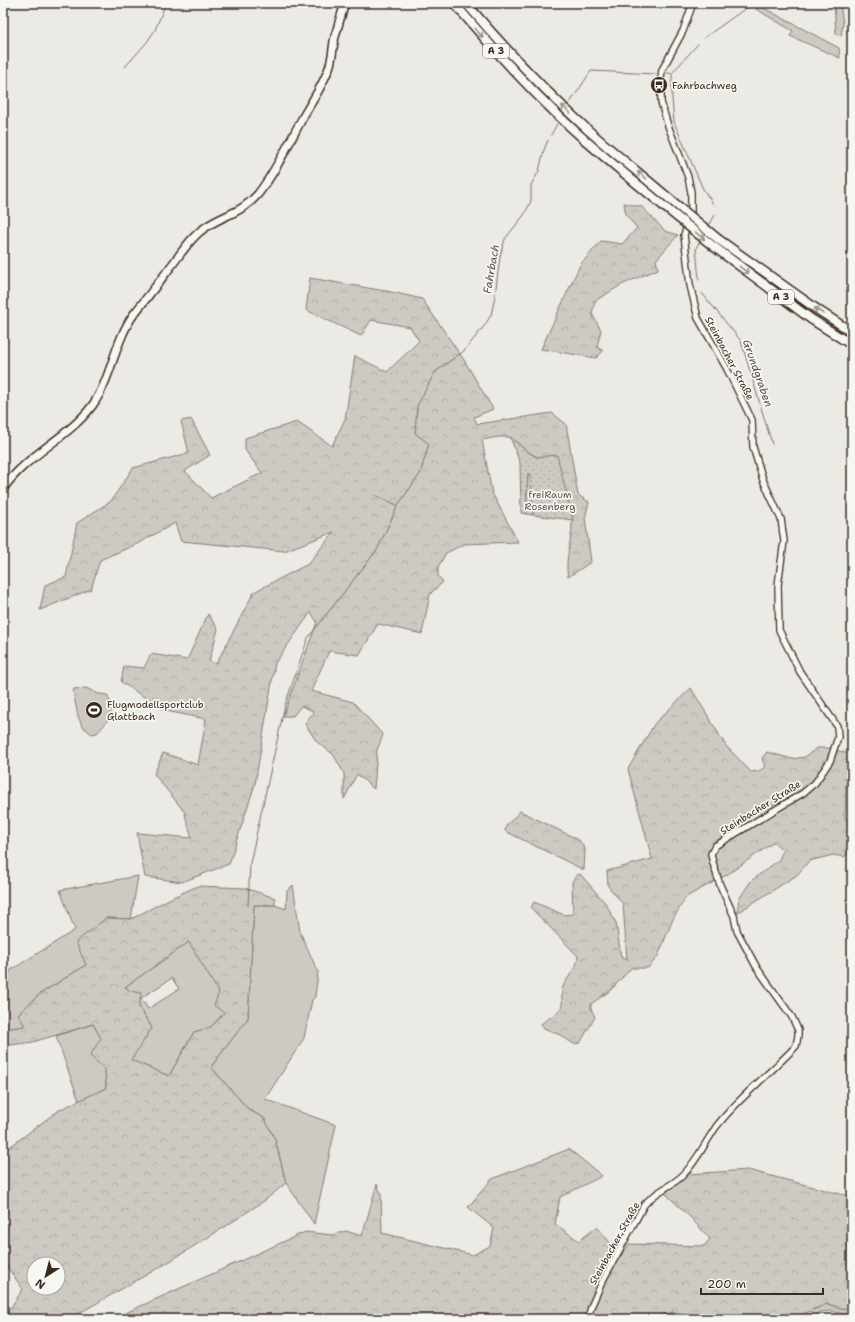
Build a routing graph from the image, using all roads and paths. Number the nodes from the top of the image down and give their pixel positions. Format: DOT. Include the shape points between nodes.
graph roads {
  1 [pos="345,3"];
  2 [pos="454,3"];
  3 [pos="466,3"];
  4 [pos="693,3"];
  5 [pos="715,243"];
  6 [pos="852,332"];
  7 [pos="852,345"];
  8 [pos="3,490"];
  9 [pos="588,1319"];
  1 -- 8 [label="main road" via="330,65 323,81 265,184 250,202 233,214 206,227 189,242 129,323 100,394 92,405 71,428 24,464 10,478"];
  2 -- 5 [label="highway, A 3, one-way, bridge" via="489,45 584,139 666,208"];
  5 -- 3 [label="highway, A 3, one-way, bridge" via="672,200 589,130 543,87"];
  4 -- 9 [label="street, Steinbacher Straße" via="683,31 662,70 661,93 667,123 688,177 691,192 691,215 684,235 690,285 698,318 752,420 753,447 763,480 781,519 784,541 778,585 779,630 800,672 837,726 838,737 830,761 815,783 803,793 714,846 711,854 737,931 757,968 792,1017 798,1030 796,1046 717,1127 682,1175 644,1204 602,1282"];
  6 -- 5 [label="highway, A 3, one-way"];
  5 -- 7 [label="highway, A 3, one-way" via="811,319"];
}
